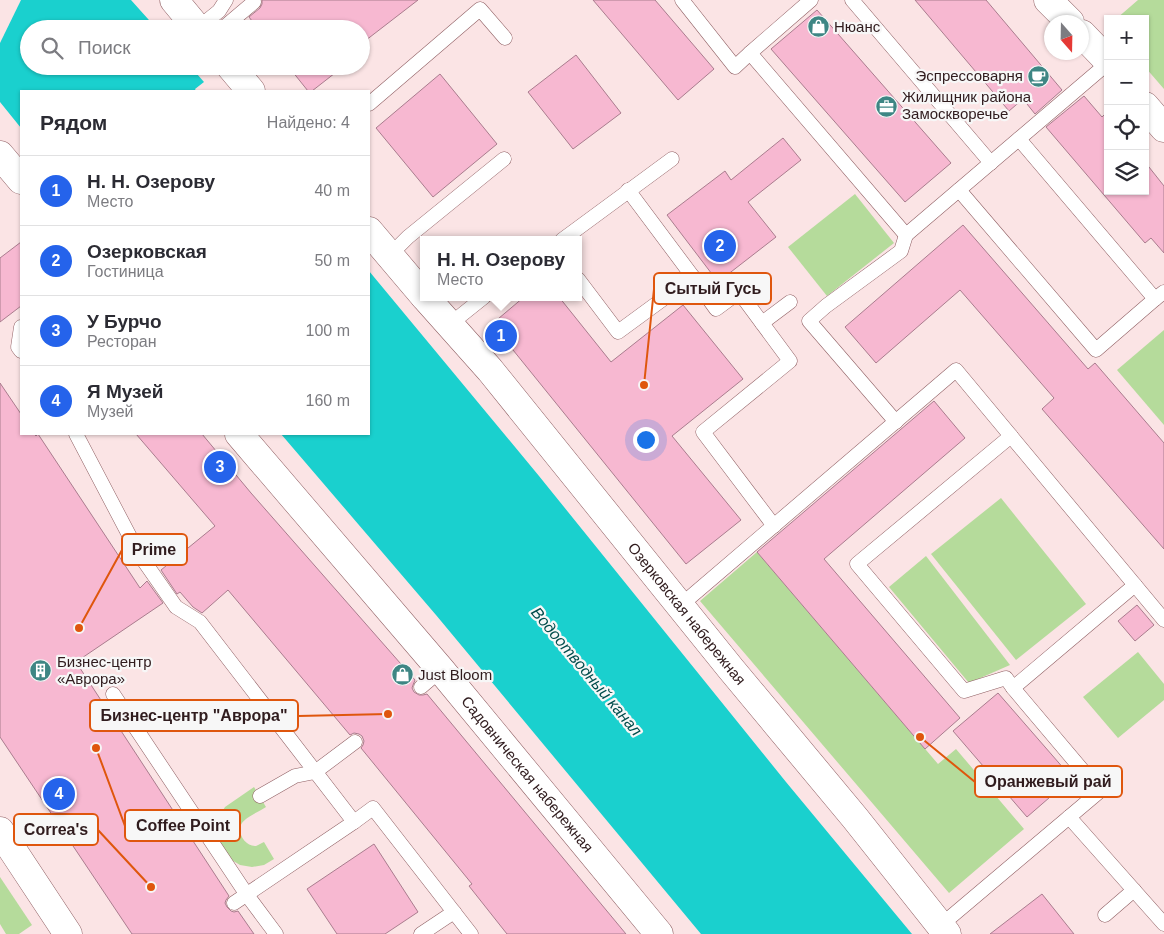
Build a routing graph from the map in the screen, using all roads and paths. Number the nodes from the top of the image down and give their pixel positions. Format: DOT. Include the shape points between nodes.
graph roads {
  1 [pos="174,0"];
  2 [pos="226,0"];
  3 [pos="682,0"];
  4 [pos="811,0"];
  5 [pos="852,0"];
  6 [pos="1048,0"];
  7 [pos="254,2"];
  8 [pos="1063,15"];
  9 [pos="191,20"];
  10 [pos="208,20"];
  11 [pos="233,20"];
  12 [pos="505,38"];
  13 [pos="1089,42"];
  14 [pos="750,53"];
  15 [pos="1106,60"];
  16 [pos="1104,65"];
  17 [pos="238,75"];
  18 [pos="250,90"];
  19 [pos="370,103"];
  20 [pos="1149,111"];
  21 [pos="1164,128"];
  22 [pos="1019,139"];
  23 [pos="0,155"];
  24 [pos="672,158"];
  25 [pos="504,159"];
  26 [pos="991,163"];
  27 [pos="20,179"];
  28 [pos="628,190"];
  29 [pos="960,190"];
  30 [pos="370,232"];
  31 [pos="906,235"];
  32 [pos="567,236"];
  33 [pos="389,256"];
  34 [pos="693,277"];
  35 [pos="582,284"];
  36 [pos="420,291"];
  37 [pos="1160,296"];
  38 [pos="428,301"];
  39 [pos="479,301"];
  40 [pos="790,302"];
  41 [pos="762,322"];
  42 [pos="449,325"];
  43 [pos="20,334"];
  44 [pos="20,350"];
  45 [pos="896,422"];
  46 [pos="77,435"];
  47 [pos="240,435"];
  48 [pos="1011,436"];
  49 [pos="774,526"];
  50 [pos="1135,585"];
  51 [pos="681,605"];
  52 [pos="1164,620"];
  53 [pos="1013,688"];
  54 [pos="113,694"];
  55 [pos="355,742"];
  56 [pos="315,772"];
  57 [pos="260,796"];
  58 [pos="1069,817"];
  59 [pos="354,822"];
  60 [pos="0,831"];
  61 [pos="1134,890"];
  62 [pos="247,895"];
  63 [pos="234,904"];
  64 [pos="454,912"];
  65 [pos="1105,915"];
  66 [pos="1164,924"];
  67 [pos="943,930"];
  68 [pos="65,933"];
  69 [pos="276,934"];
  70 [pos="421,934"];
  71 [pos="471,934"];
  72 [pos="659,934"];
  1 -- 9 [label="street"];
  2 -- 10 [label="lane"];
  3 -- 14 [label="lane" via="735,67"];
  4 -- 14 [label="lane"];
  5 -- 26 [label="lane"];
  6 -- 8 [label="street"];
  7 -- 11 [label="lane"];
  12 -- 19 [label="lane" via="480,9"];
  13 -- 15 [label="street"];
  14 -- 31 [label="lane"];
  16 -- 22 [label="lane"];
  17 -- 18 [label="street"];
  20 -- 21 [label="street"];
  22 -- 26 [label="lane"];
  22 -- 37 [label="lane"];
  23 -- 27 [label="street"];
  24 -- 28 [label="lane"];
  25 -- 33 [label="lane"];
  26 -- 29 [label="lane"];
  28 -- 32 [label="lane"];
  28 -- 34 [label="lane"];
  29 -- 31 [label="lane"];
  29 -- 37 [label="lane" via="1096,350"];
  30 -- 33 [label="street, Озерковская набережная"];
  31 -- 45 [label="lane" via="901,251 809,321"];
  33 -- 36 [label="street, Озерковская набережная"];
  34 -- 35 [label="lane" via="618,332"];
  34 -- 41 [label="lane" via="716,309 739,292"];
  38 -- 42 [label="street, Озерковская набережная"];
  39 -- 42 [label="lane"];
  40 -- 41 [label="lane"];
  41 -- 49 [label="lane" via="790,361 703,432"];
  42 -- 51 [label="street, Озерковская набережная" via="490,370"];
  43 -- 44 [label="lane"];
  45 -- 48 [label="lane" via="956,370"];
  45 -- 49 [label="lane"];
  46 -- 56 [label="lane" via="139,554 176,607 200,622"];
  47 -- 72 [label="street, Садовническая набережная" via="431,679"];
  48 -- 50 [label="lane"];
  48 -- 53 [label="lane" via="858,564 964,691 1006,678"];
  49 -- 51 [label="lane"];
  50 -- 52 [label="lane"];
  50 -- 53 [label="lane"];
  51 -- 67 [label="street, Озерковская набережная"];
  53 -- 58 [label="lane" via="1100,791"];
  54 -- 62 [label="lane"];
  55 -- 56 [label="lane"];
  56 -- 57 [label="lane" via="295,776"];
  56 -- 59 [label="lane"];
  58 -- 61 [label="lane"];
  58 -- 67 [label="lane"];
  59 -- 62 [label="lane"];
  59 -- 64 [label="lane" via="373,808"];
  60 -- 68 [label="street"];
  61 -- 65 [label="lane"];
  61 -- 66 [label="lane"];
  62 -- 63 [label="lane"];
  62 -- 69 [label="lane"];
  64 -- 70 [label="lane"];
  64 -- 71 [label="lane"];
}
